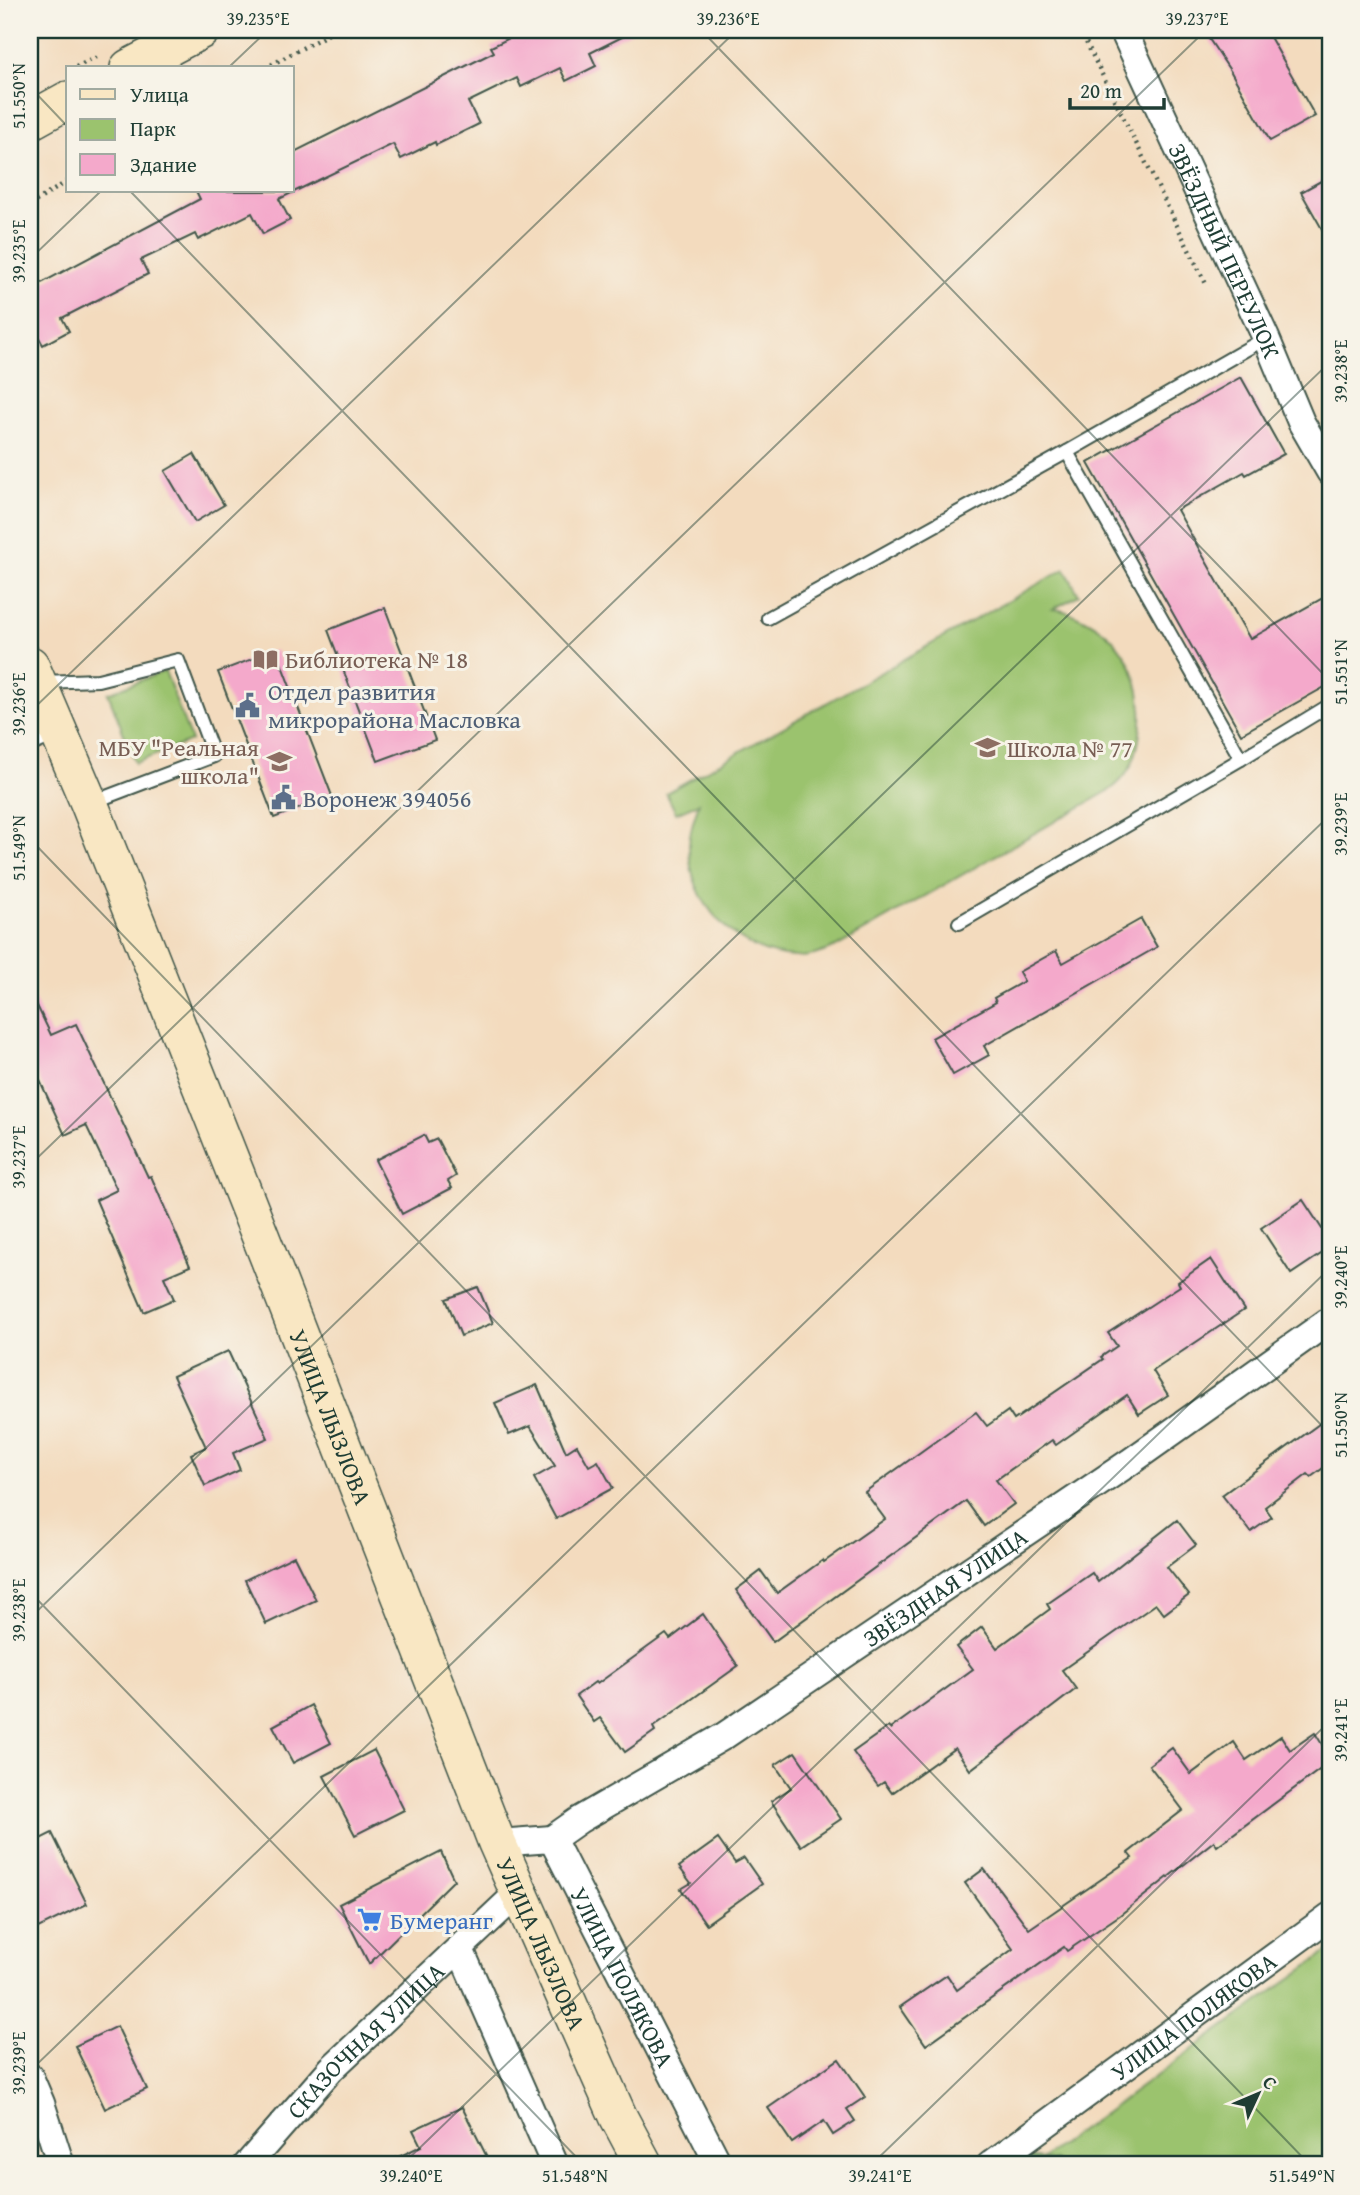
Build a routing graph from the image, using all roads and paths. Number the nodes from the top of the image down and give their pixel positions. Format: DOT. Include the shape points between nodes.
graph roads {
  1 [pos="201,30"];
  2 [pos="336,30"];
  3 [pos="1080,30"];
  4 [pos="1123,30"];
  5 [pos="133,66"];
  6 [pos="269,66"];
  7 [pos="66,101"];
  8 [pos="30,121"];
  9 [pos="66,182"];
  10 [pos="30,205"];
  11 [pos="1210,293"];
  12 [pos="1266,338"];
  13 [pos="1067,453"];
  14 [pos="1330,472"];
  15 [pos="768,618"];
  16 [pos="34,673"];
  17 [pos="1330,705"];
  18 [pos="44,732"];
  19 [pos="1241,759"];
  20 [pos="89,803"];
  21 [pos="959,923"];
  22 [pos="1330,1320"];
  23 [pos="552,1839"];
  24 [pos="497,1843"];
  25 [pos="518,1893"];
  26 [pos="1330,1916"];
  27 [pos="460,1949"];
  28 [pos="30,2077"];
  29 [pos="61,2165"];
  30 [pos="247,2165"];
  31 [pos="555,2165"];
  32 [pos="644,2165"];
  33 [pos="719,2165"];
  34 [pos="990,2165"];
  1 -- 5 [label="main road"];
  2 -- 6 [label="path"];
  3 -- 11 [label="path"];
  4 -- 12 [label="street, ЗВЁЗДНЫЙ ПЕРЕУЛОК"];
  7 -- 8 [label="main road"];
  9 -- 10 [label="path"];
  12 -- 13 [label="lane"];
  12 -- 14 [label="street, ЗВЁЗДНЫЙ ПЕРЕУЛОК" via="1301,422"];
  13 -- 15 [label="lane"];
  13 -- 19 [label="lane"];
  16 -- 18 [label="main road, УЛИЦА ЛЫЗЛОВА"];
  16 -- 20 [label="lane" via="98,680 178,660 214,756"];
  17 -- 19 [label="lane"];
  18 -- 20 [label="main road, УЛИЦА ЛЫЗЛОВА"];
  19 -- 21 [label="lane"];
  20 -- 24 [label="main road, УЛИЦА ЛЫЗЛОВА"];
  22 -- 23 [label="street, ЗВЁЗДНАЯ УЛИЦА" via="1130,1462 724,1736"];
  23 -- 24 [label="street"];
  23 -- 33 [label="street, УЛИЦА ПОЛЯКОВА"];
  24 -- 25 [label="main road, УЛИЦА ЛЫЗЛОВА"];
  25 -- 27 [label="street, СКАЗОЧНАЯ УЛИЦА"];
  25 -- 32 [label="main road, УЛИЦА ЛЫЗЛОВА"];
  26 -- 34 [label="street, УЛИЦА ПОЛЯКОВА"];
  27 -- 30 [label="street, СКАЗОЧНАЯ УЛИЦА" via="331,2069"];
  27 -- 31 [label="street"];
  28 -- 29 [label="street"];
}
